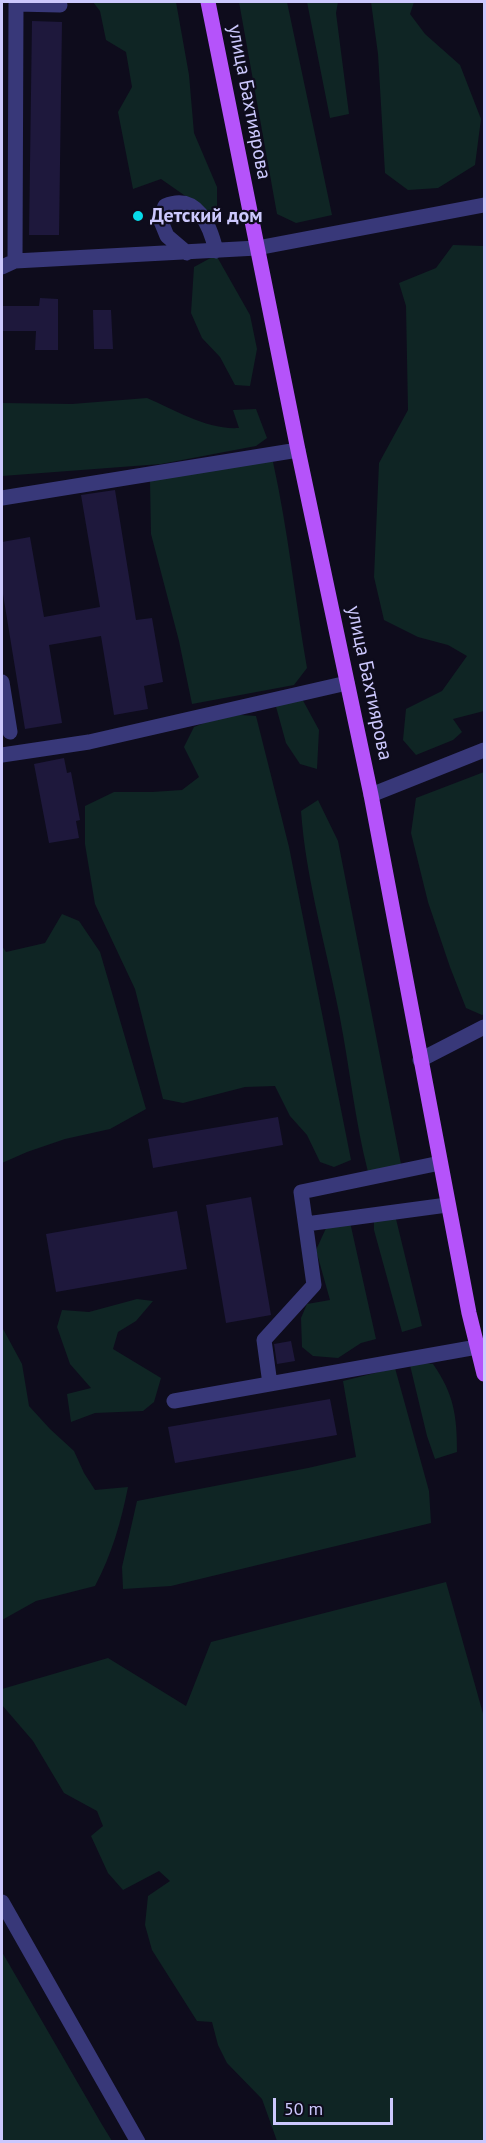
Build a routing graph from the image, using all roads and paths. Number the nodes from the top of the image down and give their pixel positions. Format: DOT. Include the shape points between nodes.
graph roads {
  1 [pos="208,2"];
  2 [pos="60,4"];
  3 [pos="484,205"];
  4 [pos="257,248"];
  5 [pos="216,251"];
  6 [pos="187,253"];
  7 [pos="8,264"];
  8 [pos="298,450"];
  9 [pos="2,498"];
  10 [pos="2,682"];
  11 [pos="347,683"];
  12 [pos="9,732"];
  13 [pos="484,750"];
  14 [pos="2,755"];
  15 [pos="371,795"];
  16 [pos="484,1027"];
  17 [pos="420,1060"];
  18 [pos="440,1163"];
  19 [pos="447,1205"];
  20 [pos="306,1224"];
  21 [pos="477,1347"];
  22 [pos="484,1374"];
  23 [pos="270,1384"];
  24 [pos="174,1401"];
  25 [pos="2,1902"];
  26 [pos="138,2142"];
  1 -- 4 [label="main road, улица Бахтиярова"];
  2 -- 7 [label="street" via="16,4"];
  3 -- 4 [label="street"];
  4 -- 5 [label="street"];
  4 -- 8 [label="main road, улица Бахтиярова"];
  5 -- 6 [label="street"];
  5 -- 6 [label="street" via="203,218 192,206 177,201 165,206 160,219 167,236"];
  6 -- 7 [label="street"];
  8 -- 9 [label="street"];
  8 -- 11 [label="main road, улица Бахтиярова"];
  10 -- 12 [label="street"];
  11 -- 14 [label="street" via="89,742"];
  11 -- 15 [label="main road, улица Бахтиярова"];
  13 -- 15 [label="street"];
  15 -- 17 [label="main road, улица Бахтиярова"];
  16 -- 17 [label="street"];
  17 -- 18 [label="main road, улица Бахтиярова"];
  18 -- 19 [label="main road, улица Бахтиярова"];
  18 -- 20 [label="street" via="301,1192"];
  19 -- 20 [label="street"];
  19 -- 21 [label="main road, улица Бахтиярова"];
  20 -- 23 [label="street" via="314,1285 264,1340"];
  21 -- 22 [label="main road, улица Бахтиярова"];
  21 -- 23 [label="street"];
  23 -- 24 [label="street"];
  25 -- 26 [label="street"];
}
